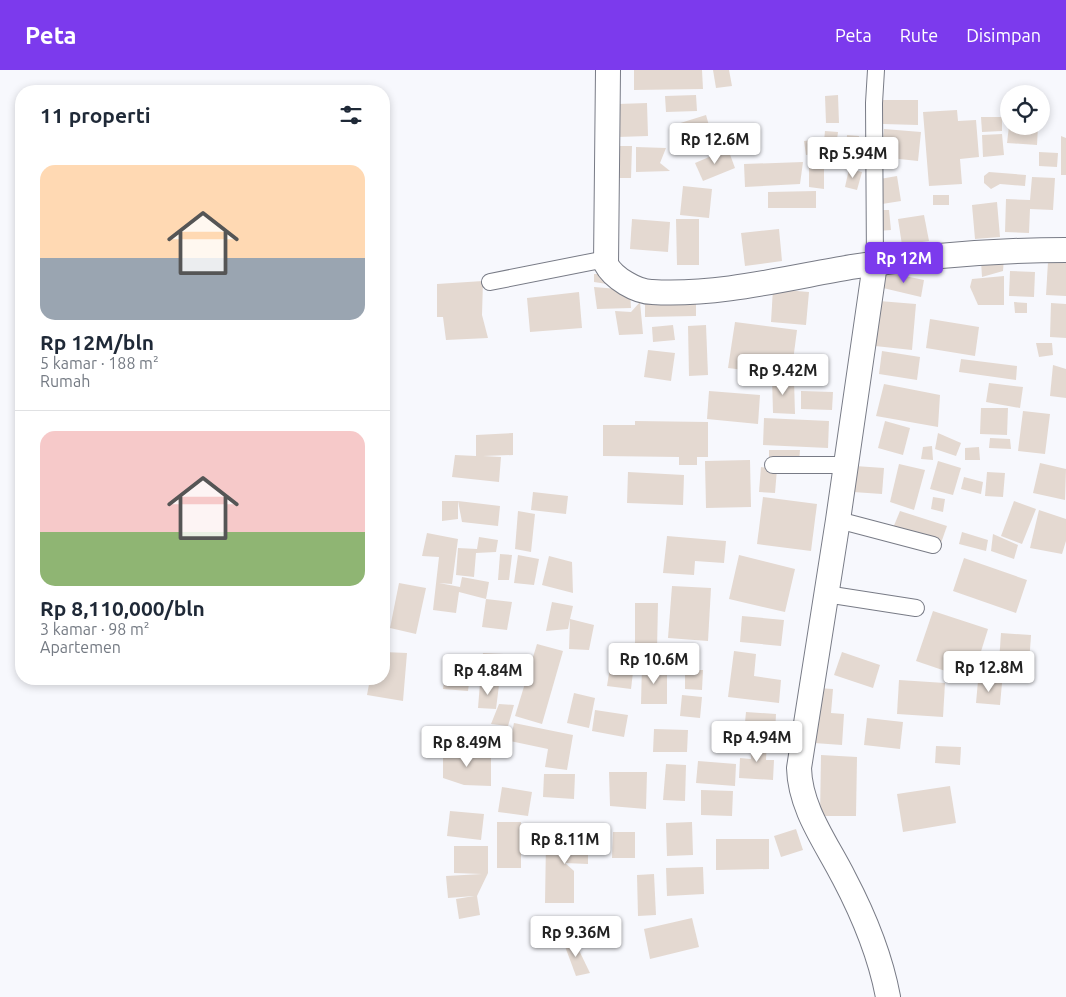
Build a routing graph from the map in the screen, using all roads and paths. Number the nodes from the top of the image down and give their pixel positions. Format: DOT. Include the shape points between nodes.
graph roads {
  1 [pos="608,70"];
  2 [pos="876,70"];
  3 [pos="1066,250"];
  4 [pos="606,259"];
  5 [pos="875,264"];
  6 [pos="490,282"];
  7 [pos="773,465"];
  8 [pos="846,466"];
  9 [pos="838,520"];
  10 [pos="932,545"];
  11 [pos="826,594"];
  12 [pos="916,608"];
  13 [pos="888,997"];
  1 -- 4 [label="street"];
  2 -- 5 [label="street"];
  3 -- 5 [label="street" via="1010,250"];
  4 -- 5 [label="street" via="615,278 650,292 701,292"];
  4 -- 6 [label="street"];
  5 -- 8 [label="street"];
  7 -- 8 [label="street"];
  8 -- 9 [label="street"];
  9 -- 10 [label="street"];
  9 -- 11 [label="street"];
  11 -- 12 [label="street"];
  11 -- 13 [label="street" via="799,778 812,820 874,939"];
}
